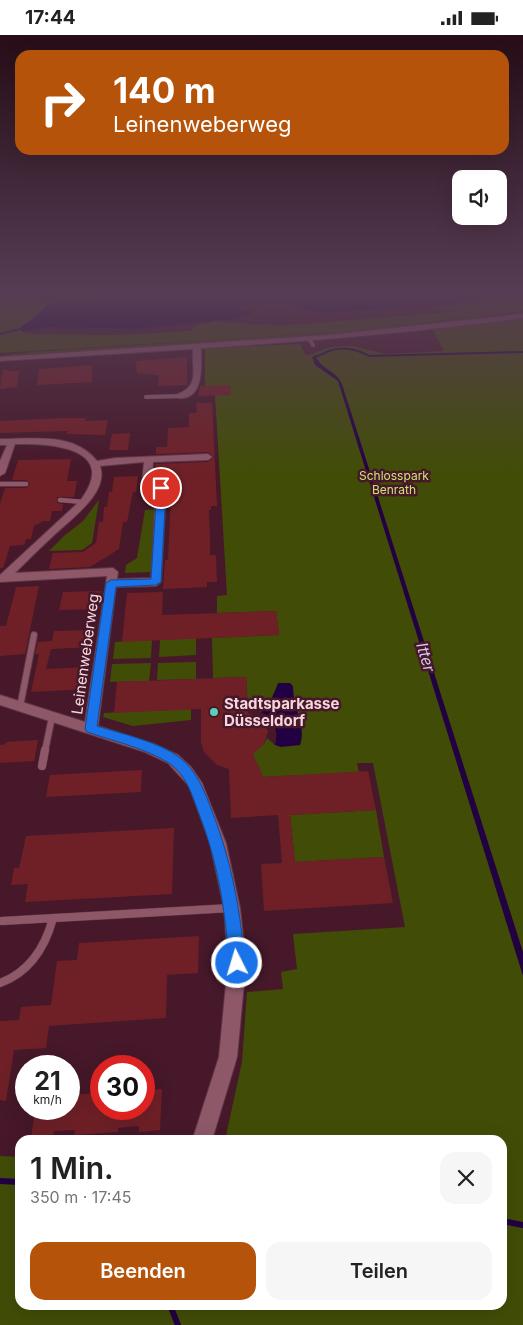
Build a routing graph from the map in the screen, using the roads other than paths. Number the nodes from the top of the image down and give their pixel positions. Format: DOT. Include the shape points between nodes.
graph roads {
  1 [pos="111,352"];
  2 [pos="196,352"];
  3 [pos="0,359"];
  4 [pos="181,396"];
  5 [pos="146,397"];
  6 [pos="0,442"];
  7 [pos="12,442"];
  8 [pos="208,457"];
  9 [pos="149,460"];
  10 [pos="96,464"];
  11 [pos="0,473"];
  12 [pos="26,483"];
  13 [pos="0,485"];
  14 [pos="60,500"];
  15 [pos="84,502"];
  16 [pos="2,579"];
  17 [pos="111,583"];
  18 [pos="34,635"];
  19 [pos="0,700"];
  20 [pos="20,707"];
  21 [pos="52,717"];
  22 [pos="91,729"];
  23 [pos="42,766"];
  24 [pos="232,908"];
  25 [pos="53,918"];
  26 [pos="2,921"];
  27 [pos="0,983"];
  28 [pos="204,1135"];
  1 -- 3 [label="street"];
  2 -- 4 [label="street" via="196,386 191,393"];
  4 -- 5 [label="lane"];
  6 -- 7 [label="street"];
  7 -- 10 [label="street" via="63,444 81,451"];
  7 -- 11 [label="street"];
  8 -- 9 [label="street"];
  9 -- 10 [label="street"];
  9 -- 17 [label="street, Leinenweberweg" via="146,483 161,488 156,582"];
  10 -- 15 [label="street" via="96,480"];
  12 -- 13 [label="lane"];
  14 -- 15 [label="lane"];
  15 -- 16 [label="street"];
  16 -- 17 [label="street, Leinenweberweg" via="113,572"];
  17 -- 22 [label="street, Leinenweberweg"];
  18 -- 20 [label="lane"];
  19 -- 20 [label="street"];
  20 -- 21 [label="street"];
  21 -- 22 [label="street"];
  21 -- 23 [label="lane"];
  22 -- 24 [label="street" via="149,748 173,759 186,771 218,843"];
  24 -- 25 [label="lane"];
  24 -- 28 [label="street" via="237,963 228,1057"];
  25 -- 26 [label="lane"];
  25 -- 27 [label="lane" via="46,941 34,960 19,975"];
}
